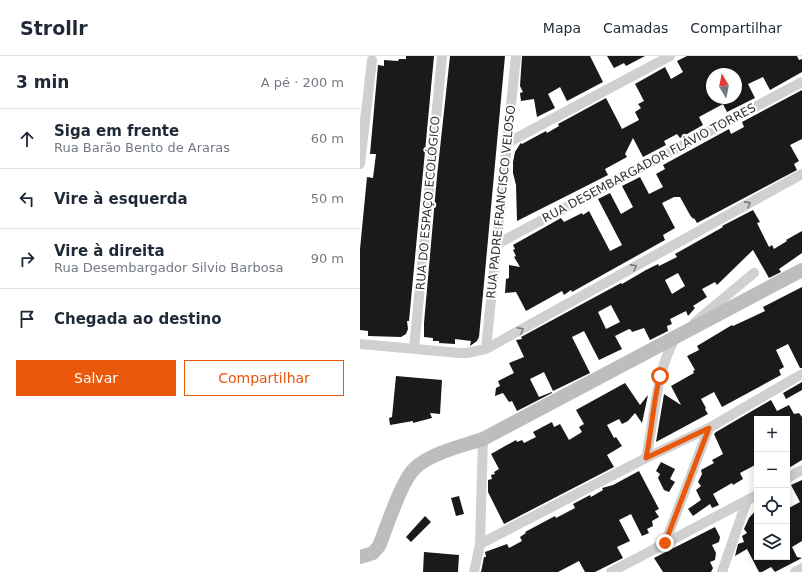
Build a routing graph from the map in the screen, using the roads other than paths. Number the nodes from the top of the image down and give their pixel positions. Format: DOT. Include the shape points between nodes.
graph roads {
  1 [pos="442,56"];
  2 [pos="516,56"];
  3 [pos="670,56"];
  4 [pos="372,60"];
  5 [pos="802,82"];
  6 [pos="507,142"];
  7 [pos="360,164"];
  8 [pos="802,174"];
  9 [pos="497,244"];
  10 [pos="802,270"];
  11 [pos="754,273"];
  12 [pos="802,279"];
  13 [pos="675,338"];
  14 [pos="360,344"];
  15 [pos="414,349"];
  16 [pos="486,349"];
  17 [pos="667,351"];
  18 [pos="802,374"];
  19 [pos="709,428"];
  20 [pos="482,443"];
  21 [pos="646,458"];
  22 [pos="802,470"];
  23 [pos="790,476"];
  24 [pos="754,496"];
  25 [pos="747,500"];
  26 [pos="665,543"];
  27 [pos="480,544"];
  28 [pos="360,557"];
  29 [pos="802,568"];
  30 [pos="474,572"];
  31 [pos="611,572"];
  32 [pos="722,572"];
  33 [pos="795,572"];
  1 -- 15 [label="street, RUA DO ESPAÇO ECOLÓGICO"];
  2 -- 6 [label="street, RUA PADRE FRANCISCO VELOSO"];
  3 -- 6 [label="street"];
  4 -- 7 [label="street"];
  5 -- 9 [label="street, RUA DESEMBARGADOR FLÁVIO TORRES"];
  6 -- 9 [label="street, RUA PADRE FRANCISCO VELOSO"];
  16 -- 8 [label="street, one-way"];
  9 -- 16 [label="street, RUA PADRE FRANCISCO VELOSO"];
  10 -- 13 [label="street"];
  11 -- 13 [label="street"];
  12 -- 17 [label="street"];
  13 -- 17 [label="street"];
  13 -- 20 [label="street"];
  14 -- 15 [label="street"];
  15 -- 16 [label="street" via="467,353"];
  17 -- 20 [label="street"];
  17 -- 21 [label="street" via="656,393"];
  18 -- 19 [label="street"];
  19 -- 21 [label="street"];
  19 -- 26 [label="street"];
  20 -- 27 [label="street"];
  20 -- 28 [label="street" via="464,445 437,455 415,468 401,492 379,546 373,553"];
  21 -- 27 [label="street"];
  22 -- 23 [label="street"];
  24 -- 25 [label="street"];
  25 -- 26 [label="street"];
  25 -- 32 [label="street"];
  26 -- 31 [label="street"];
  27 -- 30 [label="street"];
  29 -- 33 [label="street"];
}
